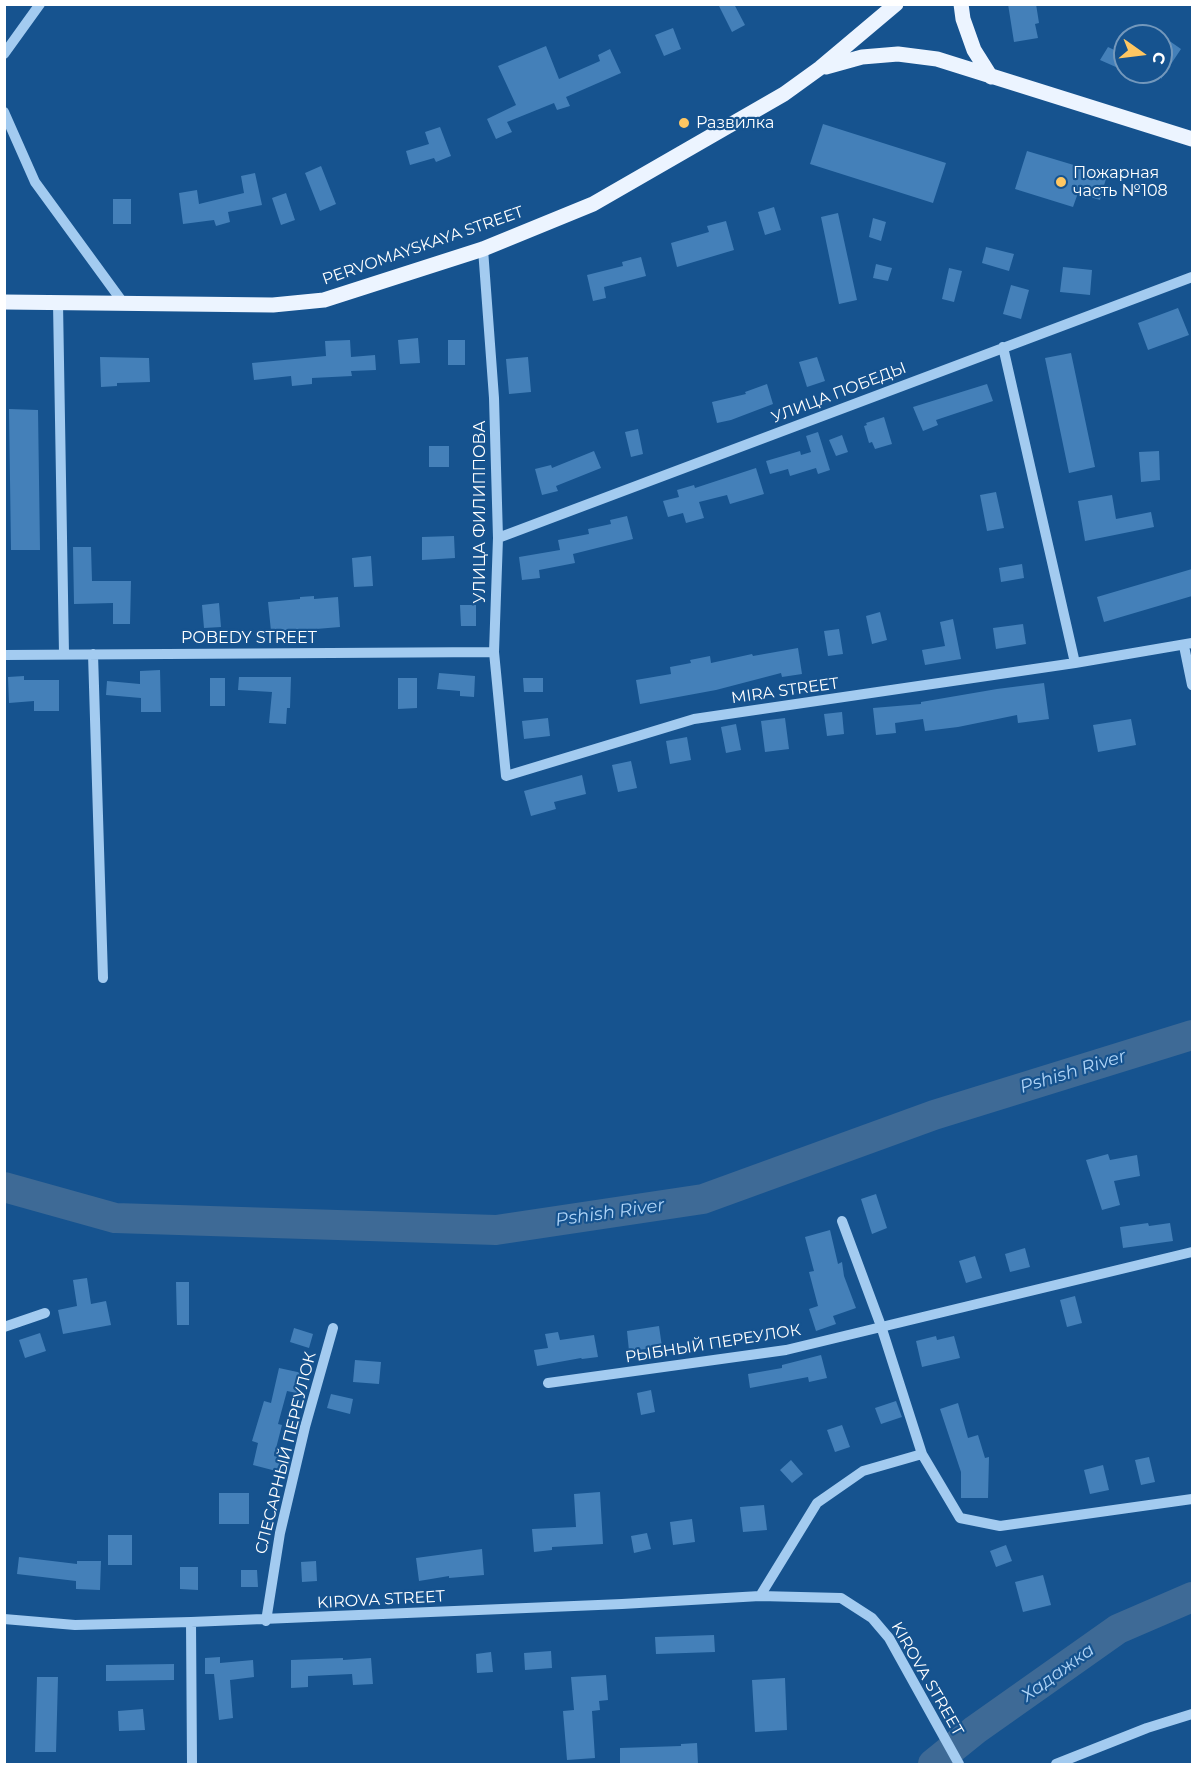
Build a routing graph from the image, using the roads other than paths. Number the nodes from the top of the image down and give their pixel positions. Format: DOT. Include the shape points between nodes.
graph roads {
  1 [pos="40,4"];
  2 [pos="896,4"];
  3 [pos="961,4"];
  4 [pos="4,54"];
  5 [pos="820,68"];
  6 [pos="991,77"];
  7 [pos="4,112"];
  8 [pos="1192,139"];
  9 [pos="483,249"];
  10 [pos="1192,277"];
  11 [pos="4,302"];
  12 [pos="58,303"];
  13 [pos="124,304"];
  14 [pos="1003,347"];
  15 [pos="498,538"];
  16 [pos="1188,644"];
  17 [pos="494,652"];
  18 [pos="64,654"];
  19 [pos="93,654"];
  20 [pos="4,655"];
  21 [pos="1074,663"];
  22 [pos="1192,685"];
  23 [pos="506,776"];
  24 [pos="103,978"];
  25 [pos="842,1221"];
  26 [pos="1192,1252"];
  27 [pos="45,1313"];
  28 [pos="881,1326"];
  29 [pos="4,1327"];
  30 [pos="333,1328"];
  31 [pos="548,1383"];
  32 [pos="922,1454"];
  33 [pos="1192,1499"];
  34 [pos="760,1596"];
  35 [pos="4,1619"];
  36 [pos="266,1621"];
  37 [pos="191,1623"];
  38 [pos="1192,1714"];
  39 [pos="192,1764"];
  40 [pos="959,1764"];
  41 [pos="1056,1764"];
  1 -- 4 [label="street"];
  2 -- 5 [label="main road, PERVOMAYSKAYA STREET"];
  3 -- 6 [label="main road" via="974,50"];
  5 -- 6 [label="main road" via="862,57 898,54 936,59"];
  5 -- 9 [label="main road, PERVOMAYSKAYA STREET" via="784,94 593,204"];
  6 -- 8 [label="main road"];
  7 -- 13 [label="street" via="35,182"];
  9 -- 13 [label="main road, PERVOMAYSKAYA STREET" via="324,300 273,305"];
  9 -- 15 [label="street, УЛИЦА ФИЛИППОВА" via="494,398"];
  10 -- 14 [label="street, УЛИЦА ПОБЕДЫ"];
  11 -- 12 [label="main road, PERVOMAYSKAYA STREET"];
  12 -- 13 [label="main road, PERVOMAYSKAYA STREET"];
  12 -- 18 [label="street"];
  14 -- 15 [label="street, УЛИЦА ПОБЕДЫ"];
  14 -- 21 [label="street"];
  15 -- 17 [label="street, УЛИЦА ФИЛИППОВА"];
  16 -- 21 [label="street, MIRA STREET"];
  16 -- 22 [label="street"];
  17 -- 19 [label="street, POBEDY STREET"];
  17 -- 23 [label="street, УЛИЦА ФИЛИППОВА"];
  18 -- 19 [label="street, POBEDY STREET"];
  18 -- 20 [label="street, POBEDY STREET"];
  19 -- 24 [label="street"];
  21 -- 23 [label="street, MIRA STREET" via="694,719"];
  25 -- 28 [label="street"];
  26 -- 28 [label="street, РЫБНЫЙ ПЕРЕУЛОК"];
  27 -- 29 [label="street"];
  28 -- 31 [label="street, РЫБНЫЙ ПЕРЕУЛОК" via="786,1350"];
  28 -- 32 [label="street"];
  30 -- 36 [label="street, СЛЕСАРНЫЙ ПЕРЕУЛОК" via="280,1533"];
  32 -- 33 [label="street" via="960,1518 1000,1526"];
  32 -- 34 [label="street" via="863,1471 817,1503"];
  34 -- 36 [label="street, KIROVA STREET"];
  34 -- 40 [label="street, KIROVA STREET" via="841,1599 872,1618 889,1638"];
  35 -- 37 [label="street, KIROVA STREET" via="75,1625"];
  36 -- 37 [label="street, KIROVA STREET"];
  37 -- 39 [label="street"];
  38 -- 41 [label="street"];
}
